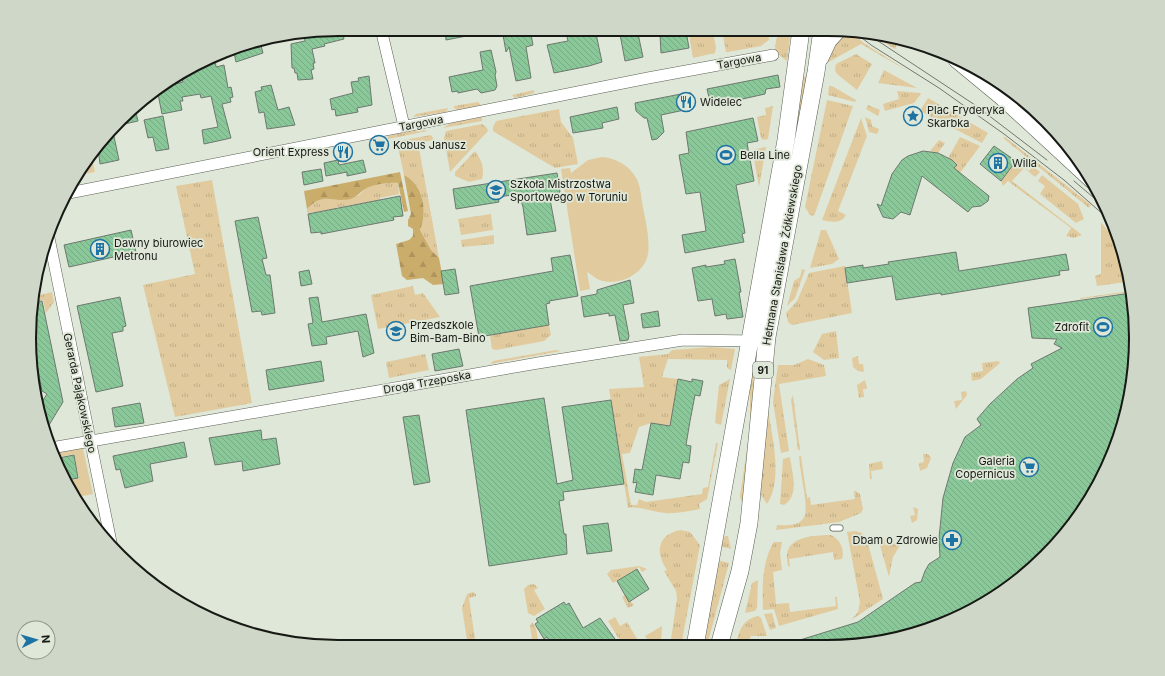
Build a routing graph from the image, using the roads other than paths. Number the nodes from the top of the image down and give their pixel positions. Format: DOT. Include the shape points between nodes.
graph roads {
  1 [pos="383,36"];
  2 [pos="800,36"];
  3 [pos="821,36"];
  4 [pos="834,36"];
  5 [pos="773,55"];
  6 [pos="816,72"];
  7 [pos="971,72"];
  8 [pos="404,126"];
  9 [pos="1074,165"];
  10 [pos="73,192"];
  11 [pos="780,216"];
  12 [pos="51,246"];
  13 [pos="758,341"];
  14 [pos="90,440"];
  15 [pos="56,447"];
  16 [pos="833,528"];
  17 [pos="840,528"];
  18 [pos="110,535"];
  19 [pos="696,640"];
  20 [pos="721,640"];
  1 -- 8 [label="street"];
  2 -- 11 [label="main road, Hetmana Stanisława Żółkiewskiego / 91" via="786,140"];
  3 -- 6 [label="main road, Hetmana Stanisława Żółkiewskiego"];
  4 -- 6 [label="street" via="826,45"];
  5 -- 8 [label="street, Targowa"];
  6 -- 11 [label="main road, Hetmana Stanisława Żółkiewskiego / 91"];
  7 -- 9 [label="street"];
  8 -- 10 [label="street, Targowa"];
  11 -- 13 [label="main road, Hetmana Stanisława Żółkiewskiego / 91"];
  12 -- 14 [label="street, Gerarda Pająkowskiego"];
  13 -- 14 [label="street, Droga Trzeposka" via="675,342"];
  13 -- 19 [label="main road, Hetmana Stanisława Żółkiewskiego / 91"];
  13 -- 20 [label="main road, Hetmana Stanisława Żółkiewskiego / 91" via="749,523 740,571"];
  14 -- 15 [label="street, Droga Trzeposka"];
  14 -- 18 [label="street, Gerarda Pająkowskiego"];
  16 -- 17 [label="lane"];
}
